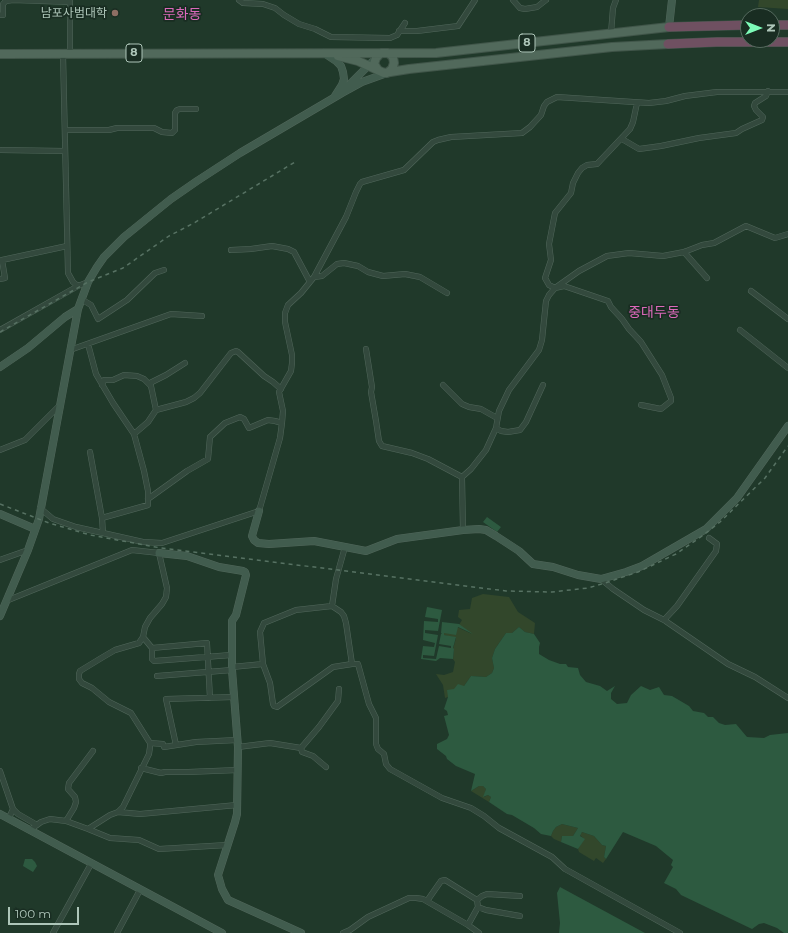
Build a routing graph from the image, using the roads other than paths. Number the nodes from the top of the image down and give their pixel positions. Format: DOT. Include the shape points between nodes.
graph roads {
  1 [pos="13,0"];
  2 [pos="239,0"];
  3 [pos="475,0"];
  4 [pos="513,0"];
  5 [pos="546,0"];
  6 [pos="616,0"];
  7 [pos="672,0"];
  8 [pos="70,1"];
  9 [pos="0,15"];
  10 [pos="405,23"];
  11 [pos="740,25"];
  12 [pos="669,27"];
  13 [pos="399,31"];
  14 [pos="611,33"];
  15 [pos="788,42"];
  16 [pos="668,44"];
  17 [pos="324,53"];
  18 [pos="384,53"];
  19 [pos="0,54"];
  20 [pos="66,54"];
  21 [pos="376,58"];
  22 [pos="369,65"];
  23 [pos="378,70"];
  24 [pos="387,72"];
  25 [pos="768,91"];
  26 [pos="788,92"];
  27 [pos="342,93"];
  28 [pos="334,98"];
  29 [pos="637,103"];
  30 [pos="196,109"];
  31 [pos="65,130"];
  32 [pos="622,139"];
  33 [pos="0,150"];
  34 [pos="65,151"];
  35 [pos="788,234"];
  36 [pos="67,246"];
  37 [pos="231,250"];
  38 [pos="684,252"];
  39 [pos="164,270"];
  40 [pos="314,277"];
  41 [pos="707,278"];
  42 [pos="0,279"];
  43 [pos="88,282"];
  44 [pos="310,282"];
  45 [pos="78,286"];
  46 [pos="555,288"];
  47 [pos="751,291"];
  48 [pos="447,293"];
  49 [pos="81,299"];
  50 [pos="78,309"];
  51 [pos="202,316"];
  52 [pos="788,319"];
  53 [pos="58,323"];
  54 [pos="74,325"];
  55 [pos="0,330"];
  56 [pos="740,330"];
  57 [pos="88,344"];
  58 [pos="366,349"];
  59 [pos="70,350"];
  60 [pos="185,363"];
  61 [pos="0,367"];
  62 [pos="788,368"];
  63 [pos="150,383"];
  64 [pos="102,385"];
  65 [pos="443,385"];
  66 [pos="543,385"];
  67 [pos="281,389"];
  68 [pos="641,405"];
  69 [pos="59,406"];
  70 [pos="156,410"];
  71 [pos="497,418"];
  72 [pos="282,423"];
  73 [pos="788,426"];
  74 [pos="496,428"];
  75 [pos="134,434"];
  76 [pos="0,450"];
  77 [pos="90,452"];
  78 [pos="462,477"];
  79 [pos="148,499"];
  80 [pos="40,508"];
  81 [pos="259,511"];
  82 [pos="0,514"];
  83 [pos="102,518"];
  84 [pos="35,529"];
  85 [pos="463,530"];
  86 [pos="104,533"];
  87 [pos="709,538"];
  88 [pos="345,547"];
  89 [pos="28,550"];
  90 [pos="159,553"];
  91 [pos="0,560"];
  92 [pos="601,579"];
  93 [pos="6,601"];
  94 [pos="332,606"];
  95 [pos="0,616"];
  96 [pos="664,620"];
  97 [pos="143,637"];
  98 [pos="152,648"];
  99 [pos="232,655"];
  100 [pos="208,656"];
  101 [pos="263,664"];
  102 [pos="352,664"];
  103 [pos="232,668"];
  104 [pos="209,672"];
  105 [pos="157,676"];
  106 [pos="339,689"];
  107 [pos="234,697"];
  108 [pos="210,698"];
  109 [pos="788,698"];
  110 [pos="150,743"];
  111 [pos="237,744"];
  112 [pos="176,745"];
  113 [pos="301,748"];
  114 [pos="93,751"];
  115 [pos="326,767"];
  116 [pos="141,768"];
  117 [pos="238,770"];
  118 [pos="0,771"];
  119 [pos="237,805"];
  120 [pos="14,809"];
  121 [pos="118,812"];
  122 [pos="0,814"];
  123 [pos="9,818"];
  124 [pos="66,821"];
  125 [pos="37,825"];
  126 [pos="88,829"];
  127 [pos="30,830"];
  128 [pos="227,845"];
  129 [pos="91,864"];
  130 [pos="140,890"];
  131 [pos="520,896"];
  132 [pos="477,900"];
  133 [pos="427,901"];
  134 [pos="478,907"];
  135 [pos="520,916"];
  136 [pos="468,925"];
  137 [pos="53,933"];
  138 [pos="117,933"];
  139 [pos="222,933"];
  140 [pos="301,933"];
  141 [pos="343,933"];
  142 [pos="479,933"];
  143 [pos="680,933"];
  1 -- 8 [label="street"];
  1 -- 9 [label="street" via="3,4 3,15"];
  2 -- 13 [label="street" via="242,3 269,5 300,24 315,28 331,37 390,38"];
  3 -- 13 [label="street" via="458,26"];
  4 -- 5 [label="street" via="520,8 525,9 537,7"];
  6 -- 14 [label="street"];
  7 -- 12 [label="street"];
  8 -- 20 [label="street"];
  10 -- 13 [label="street"];
  11 -- 12 [label="highway, 8"];
  12 -- 14 [label="main road, 8"];
  14 -- 18 [label="main road, 8" via="436,53"];
  15 -- 16 [label="highway, 8"];
  16 -- 24 [label="main road, 8" via="612,47"];
  17 -- 18 [label="main road, 8"];
  17 -- 20 [label="main road, 8"];
  17 -- 22 [label="main road, 8"];
  17 -- 28 [label="street" via="336,61 343,72 342,85"];
  18 -- 21 [label="main road"];
  18 -- 24 [label="main road" via="394,60 392,69"];
  19 -- 20 [label="main road, 8"];
  20 -- 31 [label="street"];
  21 -- 22 [label="street"];
  21 -- 23 [label="main road" via="374,64"];
  22 -- 23 [label="main road, 8"];
  22 -- 27 [label="street"];
  23 -- 24 [label="main road"];
  24 -- 27 [label="street"];
  25 -- 26 [label="street"];
  25 -- 29 [label="street" via="717,92 685,96 666,102"];
  25 -- 32 [label="street" via="754,106 763,117 762,120 736,133 638,149"];
  27 -- 28 [label="street"];
  28 -- 43 [label="street" via="240,152 172,199 124,237 104,257"];
  29 -- 32 [label="street" via="630,130"];
  29 -- 40 [label="street" via="557,97 547,102 541,115 522,133 451,137 433,142 404,170 360,184 346,217"];
  30 -- 31 [label="street" via="177,110 175,130 172,133 154,128"];
  31 -- 34 [label="street"];
  32 -- 46 [label="street" via="598,164 582,168 571,193 555,212 549,244 551,260 545,278 549,285"];
  33 -- 34 [label="street"];
  34 -- 36 [label="street"];
  35 -- 38 [label="street" via="775,238 746,226 714,243"];
  36 -- 42 [label="street" via="2,260 5,278"];
  36 -- 45 [label="street" via="68,273"];
  37 -- 44 [label="street" via="272,246 288,249 294,252"];
  38 -- 41 [label="street"];
  38 -- 46 [label="street" via="663,256 629,253 607,256"];
  39 -- 49 [label="street" via="155,273 127,300 98,319 91,305"];
  40 -- 44 [label="street"];
  40 -- 48 [label="street" via="322,276 338,264 344,263 383,276 416,276"];
  43 -- 45 [label="street"];
  43 -- 49 [label="street"];
  44 -- 67 [label="street" via="288,305 285,313 292,363"];
  45 -- 55 [label="street"];
  46 -- 68 [label="street" via="564,286 608,301 641,342 662,375 671,401 661,409"];
  46 -- 71 [label="street" via="546,301 539,350 509,390"];
  47 -- 52 [label="street"];
  49 -- 50 [label="street"];
  50 -- 53 [label="street"];
  50 -- 54 [label="street"];
  51 -- 57 [label="street" via="171,314"];
  53 -- 54 [label="street"];
  53 -- 61 [label="street"];
  54 -- 59 [label="street"];
  56 -- 62 [label="street"];
  57 -- 59 [label="street"];
  57 -- 64 [label="street" via="96,374"];
  58 -- 78 [label="street" via="379,441 382,446 428,459"];
  59 -- 69 [label="street"];
  60 -- 63 [label="street"];
  63 -- 64 [label="street" via="137,376 124,375 113,380 104,380"];
  63 -- 70 [label="street"];
  64 -- 75 [label="street"];
  65 -- 71 [label="street" via="462,404 469,408 481,409"];
  66 -- 74 [label="street" via="520,430 508,432"];
  67 -- 70 [label="street" via="236,351 194,398"];
  67 -- 72 [label="street" via="279,396"];
  69 -- 76 [label="street" via="25,440"];
  69 -- 80 [label="street"];
  70 -- 75 [label="street" via="148,422"];
  71 -- 74 [label="street"];
  72 -- 79 [label="street" via="268,420 249,428 240,417 225,423 210,437 208,459"];
  72 -- 81 [label="street"];
  73 -- 92 [label="street" via="737,498 706,528 642,566"];
  74 -- 78 [label="street" via="486,450"];
  75 -- 79 [label="street"];
  77 -- 83 [label="street"];
  78 -- 85 [label="street"];
  79 -- 83 [label="street" via="148,505"];
  80 -- 84 [label="street"];
  80 -- 86 [label="street" via="53,519"];
  81 -- 86 [label="street" via="162,543 143,542"];
  81 -- 88 [label="street" via="252,536 258,543 314,541"];
  82 -- 84 [label="street"];
  83 -- 86 [label="street"];
  84 -- 89 [label="street"];
  85 -- 88 [label="street" via="397,539 366,551"];
  85 -- 92 [label="street" via="486,530 533,564"];
  87 -- 96 [label="street" via="717,544 716,551"];
  88 -- 94 [label="street"];
  89 -- 91 [label="street"];
  89 -- 93 [label="street"];
  90 -- 93 [label="street" via="132,550"];
  90 -- 97 [label="street" via="167,588 166,597 150,618"];
  90 -- 99 [label="street" via="187,556 245,572 236,615 232,621"];
  92 -- 96 [label="street" via="644,610"];
  93 -- 95 [label="street"];
  94 -- 101 [label="street" via="296,610 264,623 260,632"];
  94 -- 102 [label="street" via="344,616"];
  96 -- 109 [label="street" via="728,664 755,677"];
  97 -- 98 [label="street"];
  97 -- 110 [label="street" via="138,643 115,650 79,674 82,683 109,702 131,713"];
  98 -- 100 [label="street" via="206,643"];
  98 -- 100 [label="street" via="154,661"];
  99 -- 100 [label="street"];
  99 -- 103 [label="street"];
  100 -- 104 [label="street"];
  101 -- 102 [label="street" via="270,683 273,704 278,707 332,668"];
  101 -- 103 [label="street"];
  102 -- 143 [label="street" via="358,664 369,704 376,718 376,744 384,754 390,769 442,798 471,808 499,828 552,857 565,869"];
  103 -- 104 [label="street"];
  103 -- 107 [label="street"];
  104 -- 105 [label="street"];
  104 -- 108 [label="street"];
  106 -- 113 [label="street" via="338,701"];
  107 -- 108 [label="street"];
  107 -- 111 [label="street"];
  108 -- 112 [label="street" via="166,699"];
  110 -- 112 [label="street" via="163,744 164,747"];
  110 -- 116 [label="street" via="149,754"];
  111 -- 112 [label="street" via="196,742"];
  111 -- 113 [label="street" via="270,743"];
  111 -- 117 [label="street"];
  113 -- 115 [label="street" via="302,752 313,756"];
  114 -- 124 [label="street" via="69,783 68,789 76,802"];
  116 -- 117 [label="street" via="161,773"];
  116 -- 121 [label="street" via="123,807"];
  117 -- 119 [label="street"];
  118 -- 120 [label="street"];
  119 -- 121 [label="street" via="140,814"];
  119 -- 128 [label="street" via="235,822"];
  120 -- 123 [label="street"];
  120 -- 125 [label="street"];
  121 -- 126 [label="street"];
  122 -- 123 [label="street"];
  123 -- 127 [label="street"];
  124 -- 125 [label="street" via="50,819"];
  124 -- 126 [label="street"];
  125 -- 127 [label="street"];
  126 -- 128 [label="street" via="110,838 138,840 159,849"];
  127 -- 129 [label="street"];
  128 -- 140 [label="street" via="218,875 228,900"];
  129 -- 130 [label="street"];
  129 -- 137 [label="street"];
  130 -- 138 [label="street"];
  130 -- 139 [label="street"];
  131 -- 132 [label="street" via="487,894"];
  132 -- 133 [label="street" via="445,880 441,881"];
  132 -- 134 [label="street"];
  133 -- 136 [label="street"];
  133 -- 141 [label="street" via="408,898 368,917"];
  134 -- 135 [label="street"];
  134 -- 136 [label="street"];
  136 -- 142 [label="street"];
}
